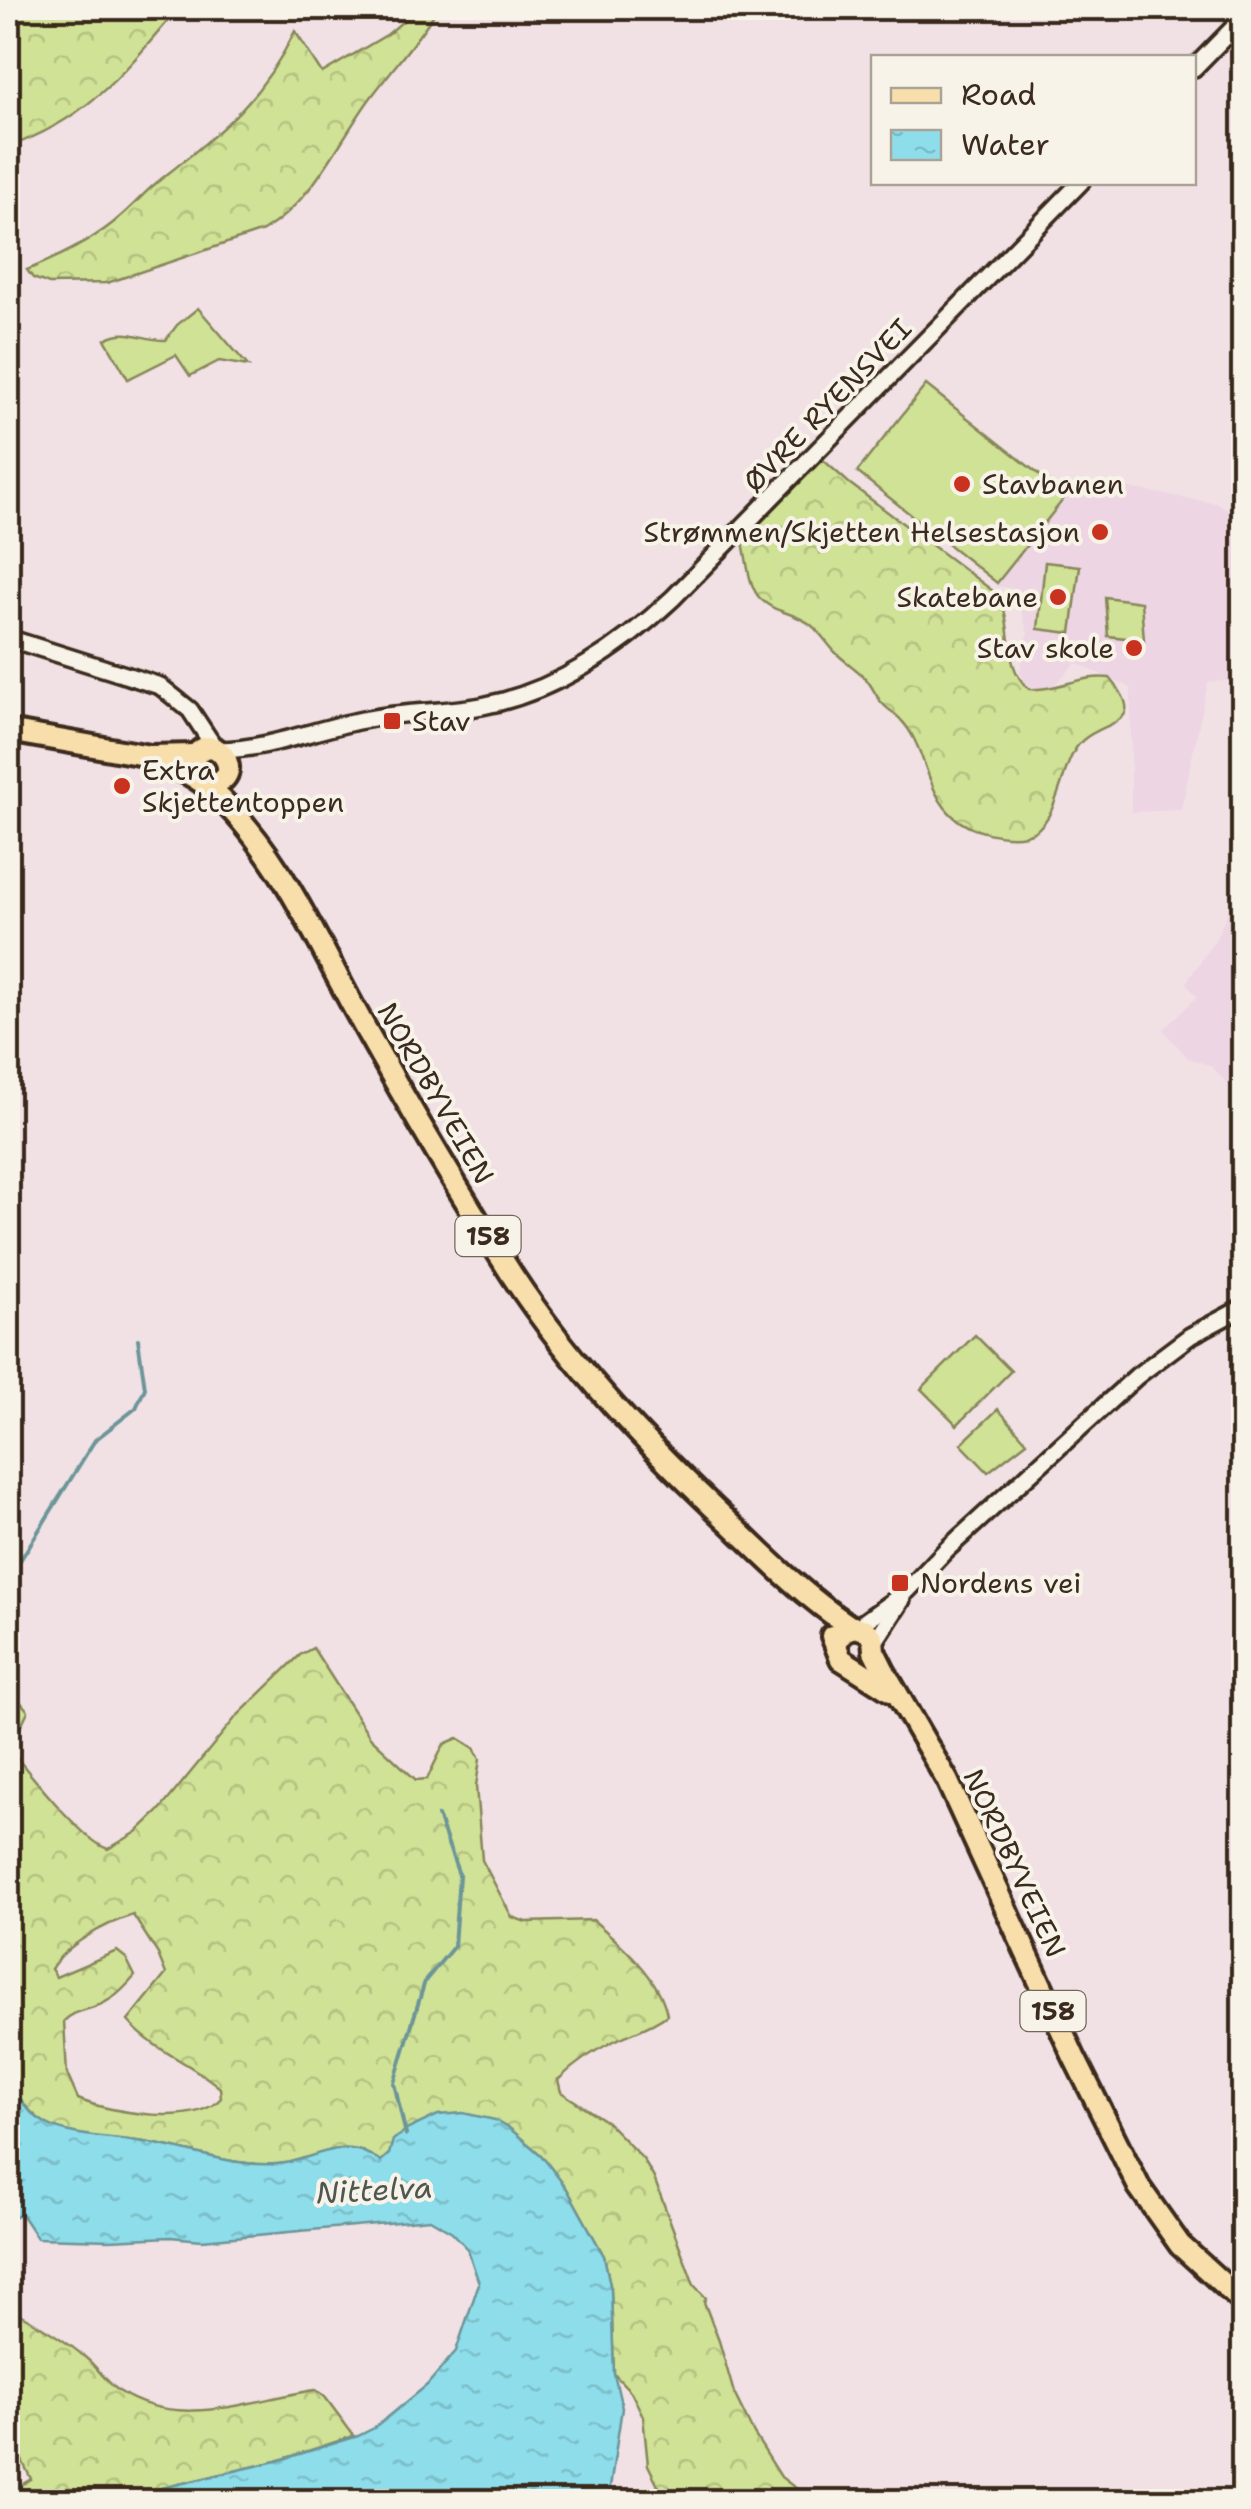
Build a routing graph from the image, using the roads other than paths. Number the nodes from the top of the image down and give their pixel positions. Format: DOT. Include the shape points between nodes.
graph roads {
  1 [pos="1244,17"];
  2 [pos="1196,66"];
  3 [pos="1078,185"];
  4 [pos="8,638"];
  5 [pos="8,730"];
  6 [pos="210,763"];
  7 [pos="1244,1307"];
  8 [pos="908,1590"];
  9 [pos="806,1595"];
  10 [pos="854,1627"];
  11 [pos="836,1644"];
  12 [pos="874,1647"];
  13 [pos="855,1666"];
  14 [pos="897,1695"];
  15 [pos="1244,2302"];
  1 -- 2 [label="street"];
  3 -- 6 [label="street, ØVRE RYENSVEI" via="680,591 613,648 508,700 370,718"];
  4 -- 6 [label="street" via="152,683 179,699 196,718"];
  5 -- 6 [label="main road"];
  6 -- 9 [label="main road, NORDBYVEIEN / 158" via="541,1317 658,1454"];
  7 -- 8 [label="street" via="1179,1344 1098,1411"];
  8 -- 10 [label="street"];
  8 -- 12 [label="street"];
  9 -- 10 [label="main road, NORDBYVEIEN / 158"];
  9 -- 11 [label="main road, NORDBYVEIEN / 158"];
  10 -- 11 [label="main road"];
  10 -- 12 [label="main road, NORDBYVEIEN / 158" via="870,1634"];
  11 -- 13 [label="main road, NORDBYVEIEN / 158" via="841,1659"];
  12 -- 13 [label="main road"];
  12 -- 14 [label="main road, NORDBYVEIEN / 158"];
  13 -- 14 [label="main road, NORDBYVEIEN / 158"];
  14 -- 15 [label="main road, NORDBYVEIEN / 158" via="942,1770 1139,2187 1180,2245"];
}
